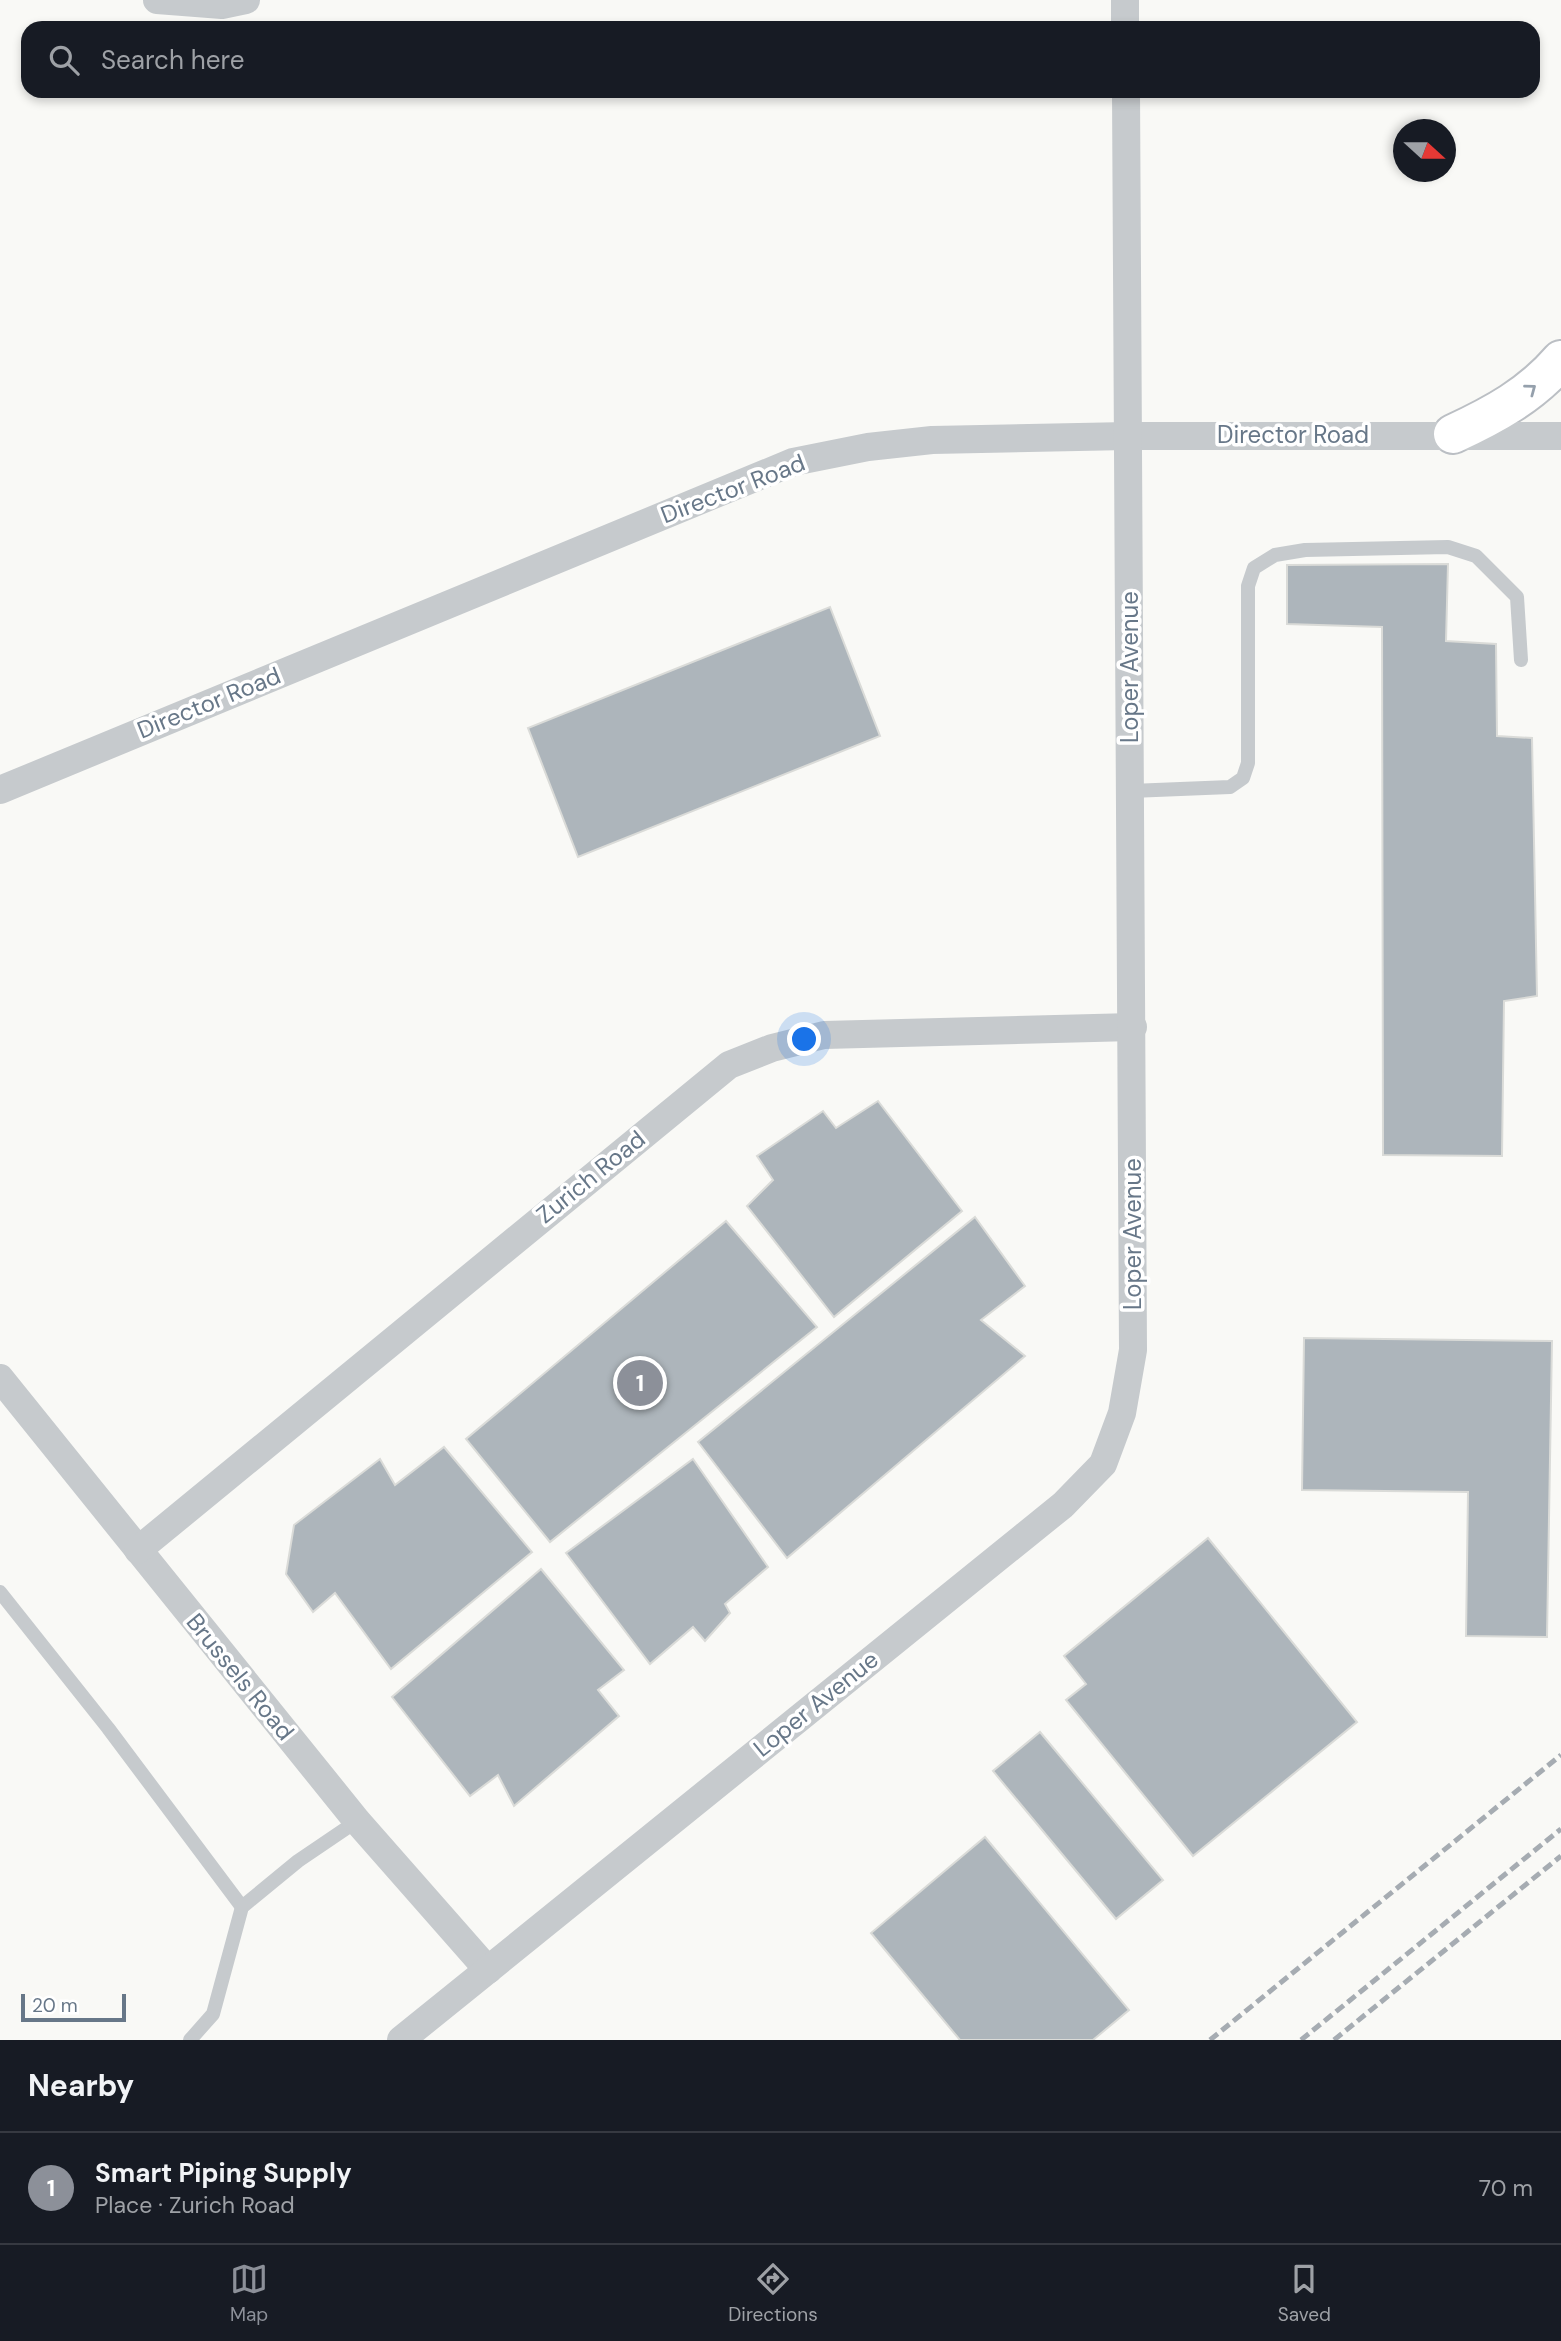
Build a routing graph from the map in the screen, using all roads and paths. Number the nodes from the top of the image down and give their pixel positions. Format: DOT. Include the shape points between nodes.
graph roads {
  1 [pos="156,0"];
  2 [pos="246,0"];
  3 [pos="1125,0"];
  4 [pos="1125,21"];
  5 [pos="1126,98"];
  6 [pos="1561,360"];
  7 [pos="1453,434"];
  8 [pos="1128,436"];
  9 [pos="1561,436"];
  10 [pos="1521,660"];
  11 [pos="0,790"];
  12 [pos="1131,791"];
  13 [pos="1133,1027"];
  14 [pos="0,1378"];
  15 [pos="138,1550"];
  16 [pos="0,1592"];
  17 [pos="357,1821"];
  18 [pos="242,1907"];
  19 [pos="488,1970"];
  20 [pos="190,2040"];
  21 [pos="401,2040"];
  1 -- 2 [label="street" via="222,5"];
  3 -- 4 [label="street"];
  5 -- 8 [label="street, Loper Avenue"];
  7 -- 6 [label="main road, one-way" via="1501,412 1544,380"];
  7 -- 8 [label="street, Director Road"];
  7 -- 9 [label="street, Director Road"];
  8 -- 11 [label="street, Director Road" via="932,440 793,461"];
  8 -- 12 [label="street, Loper Avenue"];
  10 -- 12 [label="lane" via="1517,597 1476,556 1448,547 1305,550 1275,555 1254,568 1248,586 1248,762 1243,778 1230,787"];
  12 -- 13 [label="street, Loper Avenue"];
  13 -- 15 [label="street, Zurich Road" via="824,1035 729,1065"];
  13 -- 19 [label="street, Loper Avenue" via="1133,1350 1122,1413 1103,1464 1063,1505"];
  14 -- 15 [label="street, Brussels Road"];
  15 -- 17 [label="street, Brussels Road"];
  16 -- 18 [label="lane"];
  17 -- 18 [label="lane"];
  17 -- 19 [label="street, Brussels Road"];
  18 -- 20 [label="lane" via="213,2014"];
  19 -- 21 [label="street, Loper Avenue"];
}
